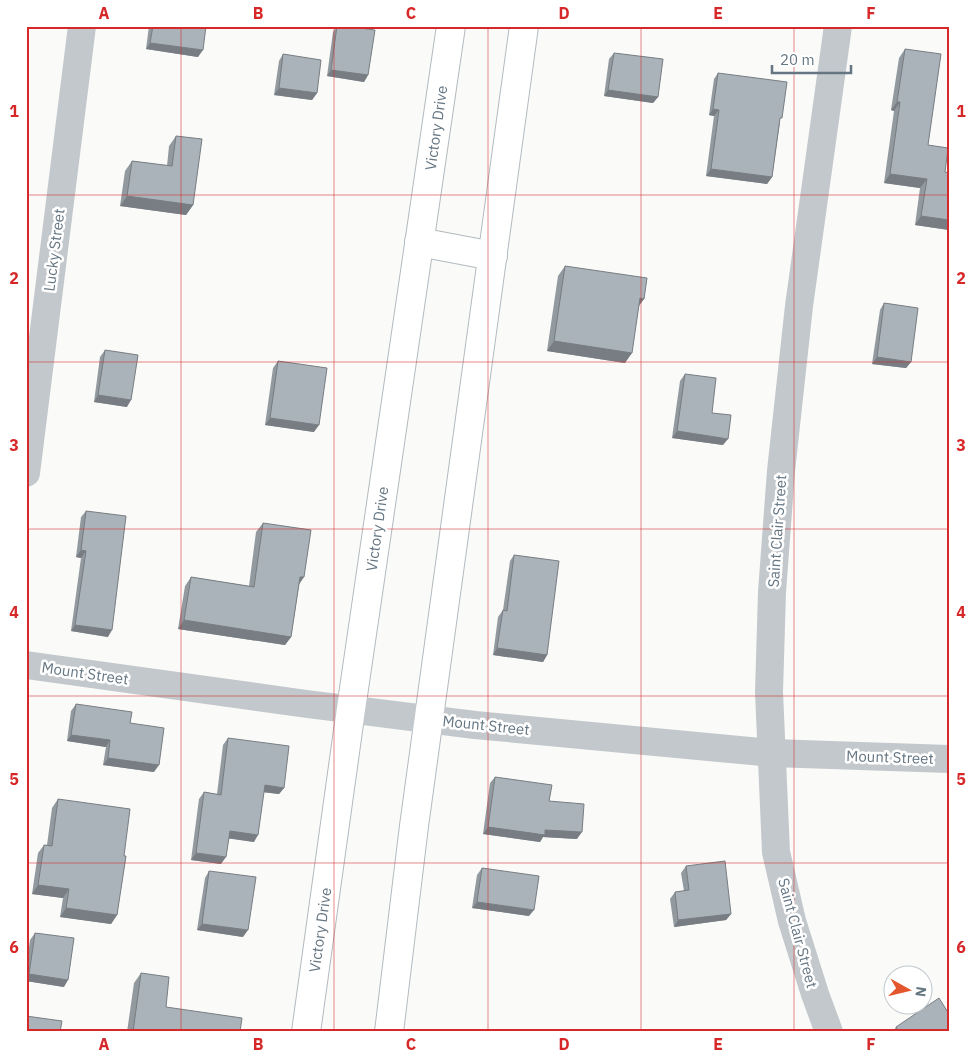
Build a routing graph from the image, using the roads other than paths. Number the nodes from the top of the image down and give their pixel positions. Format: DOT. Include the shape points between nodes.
graph roads {
  1 [pos="82,26"];
  2 [pos="451,26"];
  3 [pos="524,26"];
  4 [pos="838,26"];
  5 [pos="419,242"];
  6 [pos="493,256"];
  7 [pos="26,473"];
  8 [pos="26,665"];
  9 [pos="350,709"];
  10 [pos="430,719"];
  11 [pos="772,753"];
  12 [pos="949,759"];
  13 [pos="306,1032"];
  14 [pos="389,1032"];
  15 [pos="829,1032"];
  1 -- 7 [label="street, Lucky Street"];
  2 -- 5 [label="main road, Victory Drive"];
  3 -- 6 [label="main road"];
  4 -- 11 [label="street, Saint Clair Street" via="799,306 781,471 772,592 769,692"];
  5 -- 6 [label="main road"];
  5 -- 9 [label="main road, Victory Drive"];
  6 -- 10 [label="main road"];
  8 -- 9 [label="street, Mount Street"];
  9 -- 10 [label="street, Mount Street"];
  9 -- 13 [label="main road, Victory Drive"];
  10 -- 11 [label="street, Mount Street"];
  10 -- 14 [label="main road"];
  11 -- 12 [label="street, Mount Street"];
  11 -- 15 [label="street, Saint Clair Street" via="776,852 792,921"];
}
